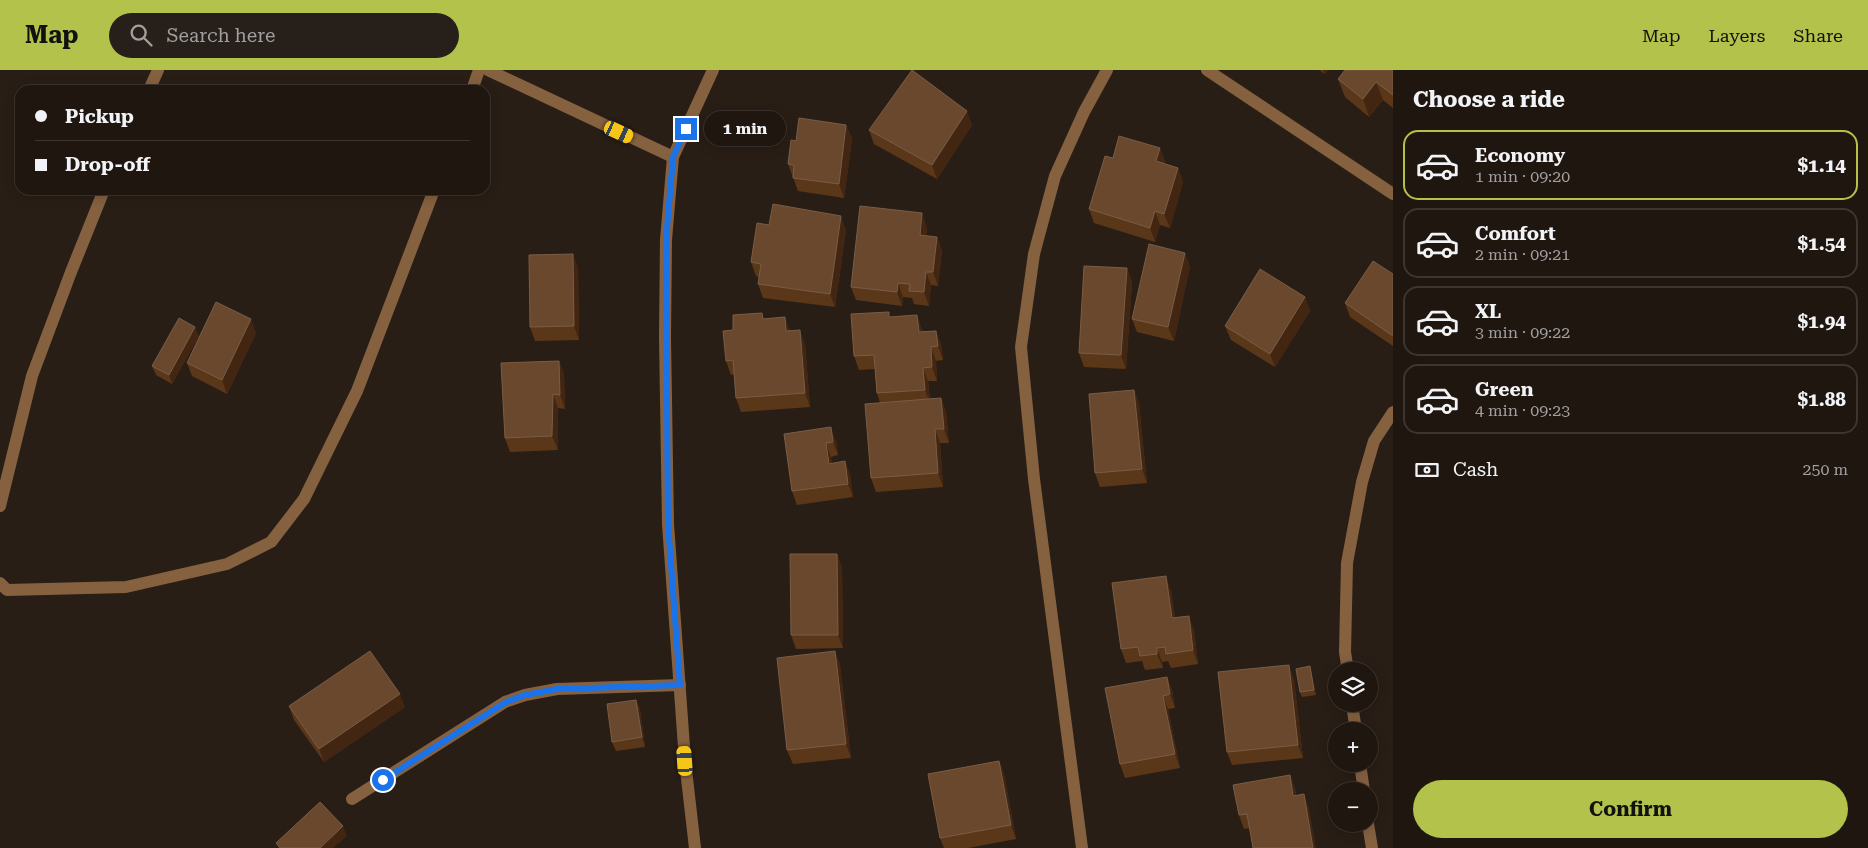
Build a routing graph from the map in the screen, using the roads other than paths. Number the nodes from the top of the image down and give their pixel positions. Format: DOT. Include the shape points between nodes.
graph roads {
  1 [pos="158,70"];
  2 [pos="479,70"];
  3 [pos="488,70"];
  4 [pos="713,70"];
  5 [pos="1107,70"];
  6 [pos="1207,70"];
  7 [pos="151,85"];
  8 [pos="474,85"];
  9 [pos="673,157"];
  10 [pos="1393,194"];
  11 [pos="102,195"];
  12 [pos="432,195"];
  13 [pos="1393,412"];
  14 [pos="0,506"];
  15 [pos="0,583"];
  16 [pos="1347,662"];
  17 [pos="680,685"];
  18 [pos="352,799"];
  19 [pos="1369,832"];
  20 [pos="694,848"];
  21 [pos="1082,848"];
  22 [pos="1372,848"];
  1 -- 7 [label="street"];
  2 -- 8 [label="street"];
  3 -- 9 [label="street"];
  4 -- 9 [label="street"];
  5 -- 21 [label="street" via="1055,176 1034,254 1021,347 1034,479"];
  6 -- 10 [label="street"];
  9 -- 17 [label="street" via="666,240 665,367 668,524"];
  11 -- 14 [label="street" via="32,376"];
  12 -- 15 [label="street" via="357,392 304,500 271,542 227,564 126,586 7,590"];
  13 -- 16 [label="street" via="1374,441 1362,482 1347,563"];
  17 -- 18 [label="street" via="557,689 518,697"];
  17 -- 20 [label="street"];
  19 -- 22 [label="street"];
}
